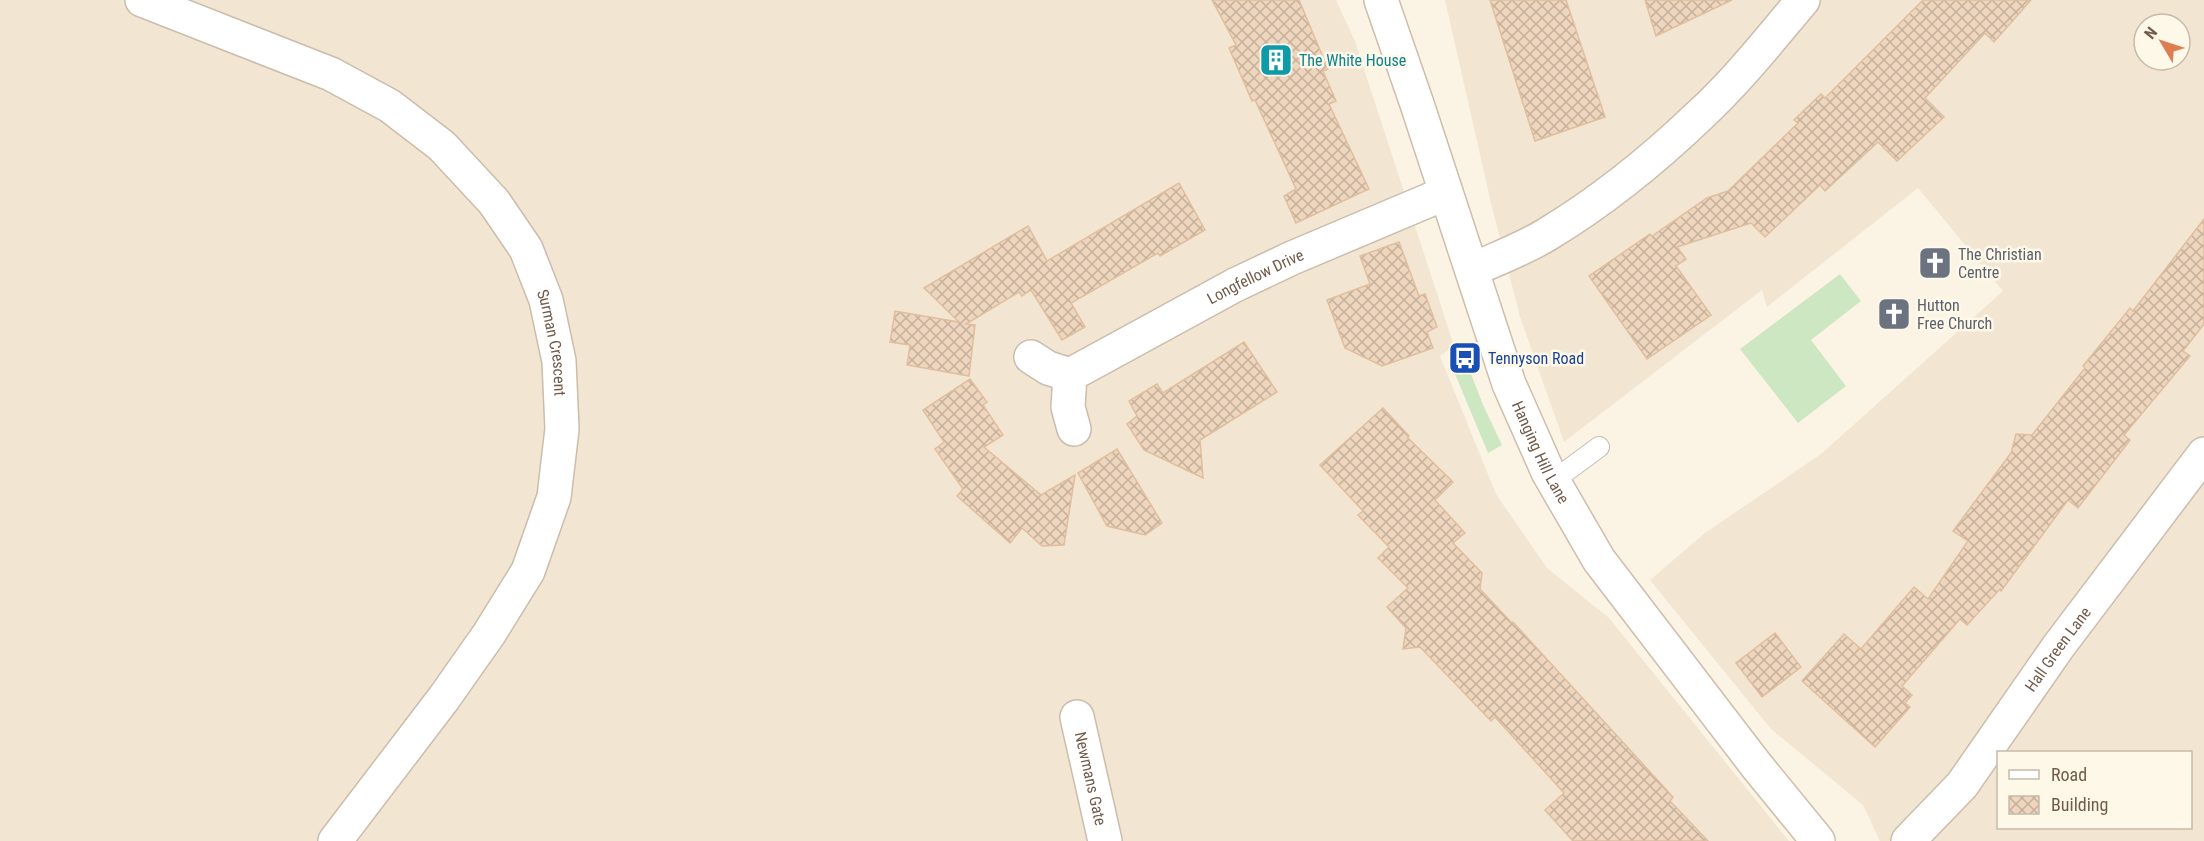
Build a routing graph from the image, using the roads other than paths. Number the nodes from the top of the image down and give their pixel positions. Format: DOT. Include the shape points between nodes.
graph roads {
  1 [pos="142,0"];
  2 [pos="1381,0"];
  3 [pos="1803,0"];
  4 [pos="1446,193"];
  5 [pos="1472,270"];
  6 [pos="1031,357"];
  7 [pos="1070,375"];
  8 [pos="1074,429"];
  9 [pos="1599,447"];
  10 [pos="2204,454"];
  11 [pos="1553,481"];
  12 [pos="1077,717"];
  13 [pos="335,841"];
  14 [pos="1105,841"];
  15 [pos="1818,841"];
  16 [pos="1908,841"];
  1 -- 13 [label="street, Surman Crescent" via="331,74 390,106 442,146 494,202 526,249 546,300 560,361 562,429 554,497 528,571 451,689"];
  2 -- 4 [label="street, Hanging Hill Lane"];
  3 -- 5 [label="street" via="1739,75 1660,151 1604,196 1544,236"];
  4 -- 5 [label="street, Hanging Hill Lane"];
  4 -- 7 [label="street, Longfellow Drive" via="1235,285"];
  5 -- 11 [label="street, Hanging Hill Lane" via="1509,384"];
  6 -- 7 [label="street"];
  7 -- 8 [label="street" via="1068,407"];
  9 -- 11 [label="lane"];
  10 -- 16 [label="street, Hall Green Lane" via="2058,647 1962,785"];
  11 -- 15 [label="street, Hanging Hill Lane" via="1599,560"];
  12 -- 14 [label="street, Newmans Gate"];
}
